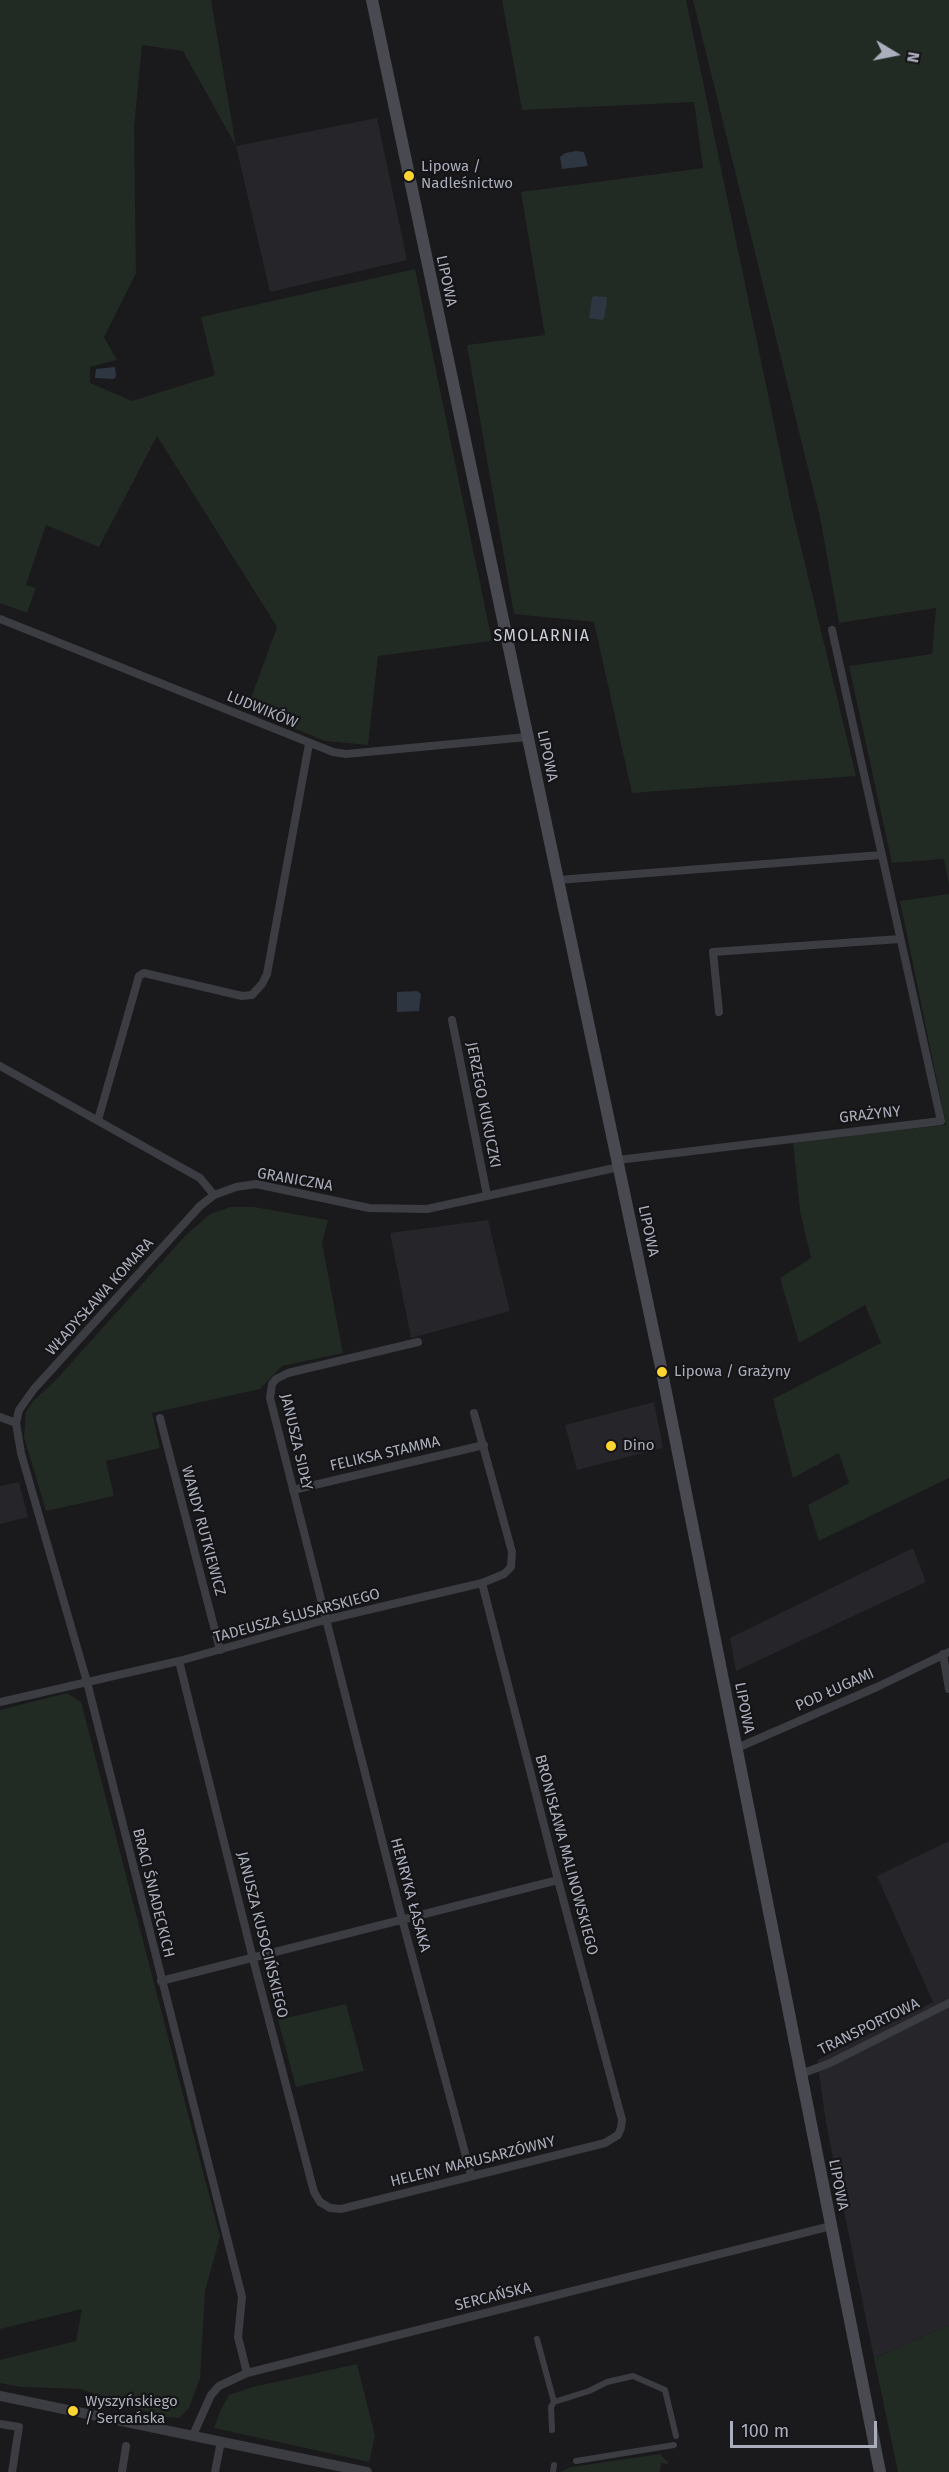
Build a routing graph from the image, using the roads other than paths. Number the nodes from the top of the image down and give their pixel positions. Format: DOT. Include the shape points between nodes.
graph roads {
  1 [pos="372,0"];
  2 [pos="0,619"];
  3 [pos="832,630"];
  4 [pos="527,737"];
  5 [pos="309,744"];
  6 [pos="881,855"];
  7 [pos="558,880"];
  8 [pos="900,939"];
  9 [pos="719,1012"];
  10 [pos="452,1020"];
  11 [pos="0,1066"];
  12 [pos="98,1120"];
  13 [pos="619,1163"];
  14 [pos="214,1195"];
  15 [pos="487,1195"];
  16 [pos="418,1342"];
  17 [pos="474,1413"];
  18 [pos="0,1417"];
  19 [pos="160,1418"];
  20 [pos="16,1423"];
  21 [pos="484,1444"];
  22 [pos="293,1490"];
  23 [pos="482,1583"];
  24 [pos="325,1620"];
  25 [pos="220,1650"];
  26 [pos="946,1653"];
  27 [pos="179,1661"];
  28 [pos="87,1682"];
  29 [pos="949,1689"];
  30 [pos="0,1702"];
  31 [pos="737,1748"];
  32 [pos="558,1880"];
  33 [pos="402,1919"];
  34 [pos="253,1959"];
  35 [pos="161,1981"];
  36 [pos="949,2003"];
  37 [pos="801,2074"];
  38 [pos="619,2133"];
  39 [pos="471,2175"];
  40 [pos="330,2208"];
  41 [pos="831,2226"];
  42 [pos="537,2339"];
  43 [pos="247,2373"];
  44 [pos="0,2396"];
  45 [pos="554,2402"];
  46 [pos="0,2424"];
  47 [pos="552,2430"];
  48 [pos="193,2436"];
  49 [pos="676,2436"];
  50 [pos="221,2441"];
  51 [pos="674,2445"];
  52 [pos="126,2446"];
  53 [pos="576,2461"];
  54 [pos="12,2472"];
  55 [pos="122,2472"];
  56 [pos="215,2472"];
  57 [pos="368,2472"];
  58 [pos="880,2472"];
  1 -- 4 [label="main road, LIPOWA"];
  2 -- 5 [label="street, LUDWIKÓW"];
  3 -- 6 [label="street, GRAŻYNY"];
  4 -- 5 [label="street, LUDWIKÓW" via="345,754"];
  4 -- 7 [label="main road, LIPOWA"];
  5 -- 12 [label="street" via="262,984 252,994 242,996 144,973 139,976"];
  6 -- 7 [label="street"];
  6 -- 8 [label="street, GRAŻYNY"];
  7 -- 13 [label="main road, LIPOWA"];
  8 -- 9 [label="street" via="713,952"];
  8 -- 13 [label="street, GRAŻYNY" via="941,1121"];
  10 -- 15 [label="street, JERZEGO KUKUCZKI"];
  11 -- 12 [label="street"];
  12 -- 14 [label="street" via="200,1178"];
  13 -- 15 [label="street, GRANICZNA"];
  13 -- 31 [label="main road, LIPOWA"];
  14 -- 15 [label="street, GRANICZNA" via="256,1184 369,1208 404,1210 427,1209"];
  14 -- 20 [label="street, WŁADYSŁAWA KOMARA" via="34,1389 19,1410"];
  16 -- 22 [label="street, JANUSZA SIDŁY" via="276,1379 270,1398"];
  17 -- 21 [label="street"];
  18 -- 20 [label="street"];
  19 -- 25 [label="street, WANDY RUTKIEWICZ"];
  20 -- 28 [label="street, BRACI ŚNIADECKICH" via="21,1453"];
  21 -- 22 [label="street, FELIKSA STAMMA"];
  21 -- 23 [label="street, TADEUSZA ŚLUSARSKIEGO" via="512,1552 511,1567"];
  22 -- 24 [label="street, JANUSZA SIDŁY"];
  23 -- 24 [label="street, TADEUSZA ŚLUSARSKIEGO"];
  23 -- 32 [label="street, BRONISŁAWA MALINOWSKIEGO"];
  24 -- 25 [label="street, TADEUSZA ŚLUSARSKIEGO"];
  24 -- 33 [label="street, HENRYKA ŁASAKA"];
  25 -- 27 [label="street, TADEUSZA ŚLUSARSKIEGO"];
  26 -- 29 [label="street, POD ŁUGAMI"];
  26 -- 31 [label="street, POD ŁUGAMI"];
  27 -- 28 [label="street, TADEUSZA ŚLUSARSKIEGO"];
  27 -- 34 [label="street, JANUSZA KUSOCIŃSKIEGO"];
  28 -- 30 [label="street, TADEUSZA ŚLUSARSKIEGO"];
  28 -- 35 [label="street, BRACI ŚNIADECKICH"];
  31 -- 37 [label="main road, LIPOWA"];
  32 -- 33 [label="street"];
  32 -- 38 [label="street, BRONISŁAWA MALINOWSKIEGO" via="622,2120"];
  33 -- 34 [label="street"];
  33 -- 39 [label="street, HENRYKA ŁASAKA"];
  34 -- 35 [label="street"];
  34 -- 40 [label="street, JANUSZA KUSOCIŃSKIEGO" via="314,2192"];
  35 -- 43 [label="street, BRACI ŚNIADECKICH" via="242,2297 238,2337"];
  36 -- 37 [label="street, TRANSPORTOWA"];
  37 -- 41 [label="main road, LIPOWA"];
  38 -- 39 [label="street, HELENY MARUSARZÓWNY" via="605,2143"];
  39 -- 40 [label="street, HELENY MARUSARZÓWNY" via="341,2209"];
  41 -- 43 [label="street, SERCAŃSKA"];
  41 -- 58 [label="main road, LIPOWA"];
  42 -- 45 [label="street"];
  43 -- 48 [label="street, SERCAŃSKA" via="219,2386 211,2395"];
  44 -- 48 [label="street"];
  45 -- 47 [label="street"];
  45 -- 49 [label="street" via="633,2376 665,2390"];
  46 -- 54 [label="street" via="19,2427"];
  48 -- 50 [label="street"];
  50 -- 56 [label="street"];
  50 -- 57 [label="street"];
  51 -- 53 [label="street"];
  52 -- 55 [label="street"];
}
